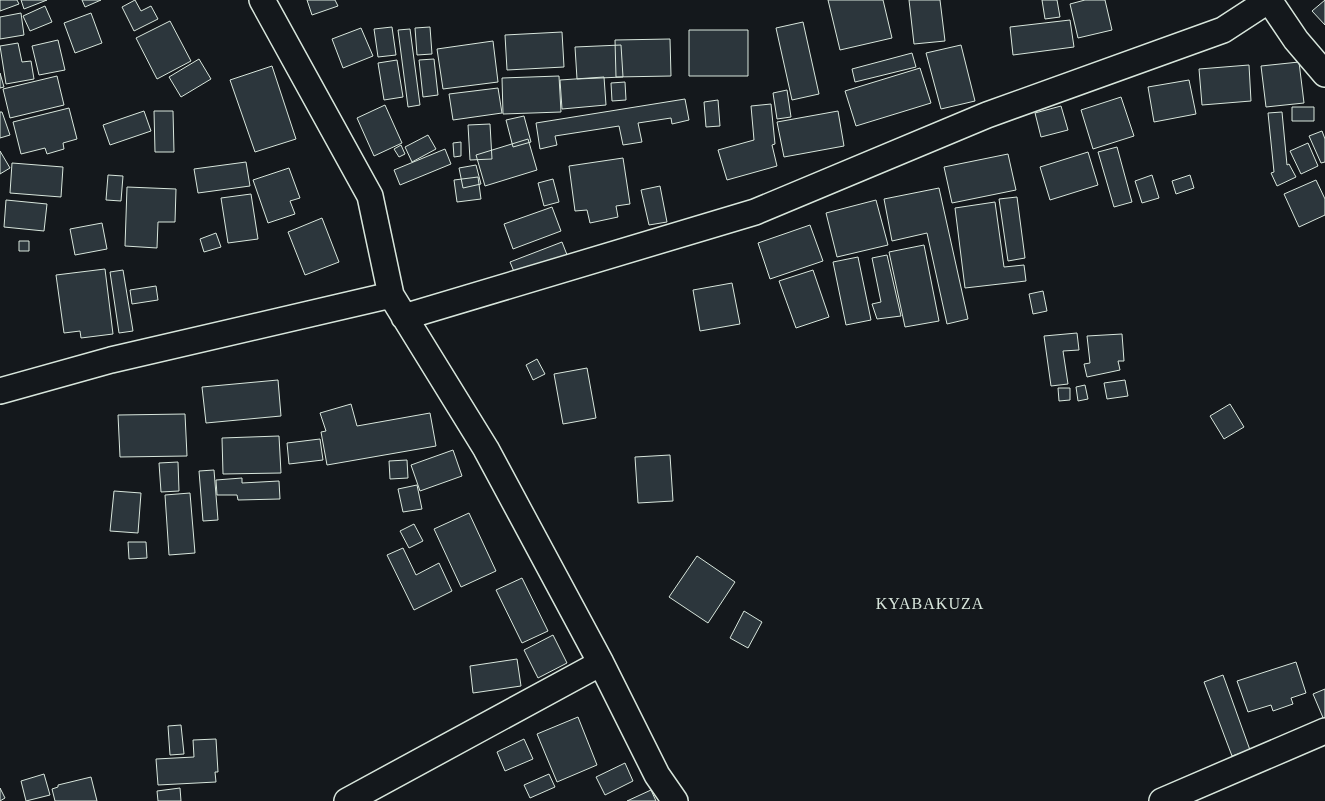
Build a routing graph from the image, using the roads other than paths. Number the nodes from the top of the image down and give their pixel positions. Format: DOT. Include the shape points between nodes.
graph roads {
  1 [pos="262,0"];
  2 [pos="1269,0"];
  3 [pos="1325,74"];
  4 [pos="391,295"];
  5 [pos="404,317"];
  6 [pos="0,392"];
  7 [pos="600,663"];
  8 [pos="1325,731"];
  9 [pos="346,801"];
  10 [pos="675,801"];
  11 [pos="1162,801"];
  1 -- 4 [label="street" via="370,196"];
  2 -- 3 [label="street" via="1296,40"];
  2 -- 5 [label="street" via="1223,30 987,115 755,212"];
  4 -- 5 [label="street"];
  4 -- 6 [label="street" via="111,360"];
  5 -- 7 [label="street" via="486,450"];
  7 -- 9 [label="street"];
  7 -- 10 [label="street" via="657,775"];
  8 -- 11 [label="street"];
}
